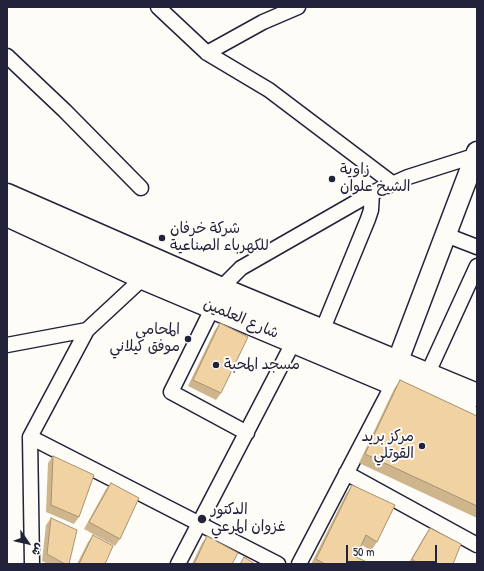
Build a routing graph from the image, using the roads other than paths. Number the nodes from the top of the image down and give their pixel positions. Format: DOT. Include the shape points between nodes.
graph roads {
  1 [pos="158,7"];
  2 [pos="298,7"];
  3 [pos="207,53"];
  4 [pos="7,56"];
  5 [pos="477,154"];
  6 [pos="392,183"];
  7 [pos="141,188"];
  8 [pos="372,192"];
  9 [pos="7,195"];
  10 [pos="7,215"];
  11 [pos="446,235"];
  12 [pos="477,247"];
  13 [pos="477,266"];
  14 [pos="143,278"];
  15 [pos="218,298"];
  16 [pos="87,330"];
  17 [pos="322,331"];
  18 [pos="294,341"];
  19 [pos="7,345"];
  20 [pos="397,363"];
  21 [pos="427,375"];
  22 [pos="393,384"];
  23 [pos="477,395"];
  24 [pos="477,419"];
  25 [pos="247,434"];
  26 [pos="30,437"];
  27 [pos="346,473"];
  28 [pos="200,523"];
  29 [pos="477,545"];
  30 [pos="34,563"];
  31 [pos="178,564"];
  32 [pos="278,564"];
  33 [pos="299,564"];
  1 -- 3 [label="street"];
  2 -- 3 [label="street" via="263,22"];
  3 -- 6 [label="street" via="269,90"];
  4 -- 7 [label="street"];
  5 -- 6 [label="street"];
  5 -- 11 [label="main road"];
  6 -- 8 [label="street"];
  8 -- 15 [label="street" via="241,268 228,281"];
  8 -- 17 [label="street" via="368,219"];
  9 -- 15 [label="main road, شارع العلمين"];
  10 -- 14 [label="main road, شارع العلمين"];
  11 -- 12 [label="street"];
  11 -- 20 [label="main road"];
  13 -- 21 [label="street"];
  14 -- 15 [label="main road, شارع العلمين"];
  14 -- 16 [label="street"];
  15 -- 17 [label="main road, شارع العلمين"];
  15 -- 18 [label="main road, شارع العلمين"];
  15 -- 25 [label="street" via="172,392"];
  16 -- 19 [label="street"];
  16 -- 26 [label="street"];
  17 -- 20 [label="main road, شارع العلمين"];
  18 -- 22 [label="main road, شارع العلمين"];
  18 -- 25 [label="street"];
  20 -- 21 [label="main road, شارع العلمين"];
  21 -- 23 [label="main road, شارع العلمين"];
  22 -- 24 [label="main road, شارع العلمين"];
  22 -- 27 [label="street"];
  25 -- 28 [label="street"];
  26 -- 28 [label="street"];
  26 -- 30 [label="street"];
  27 -- 29 [label="street"];
  27 -- 33 [label="street"];
  28 -- 31 [label="street"];
  28 -- 32 [label="street"];
}
